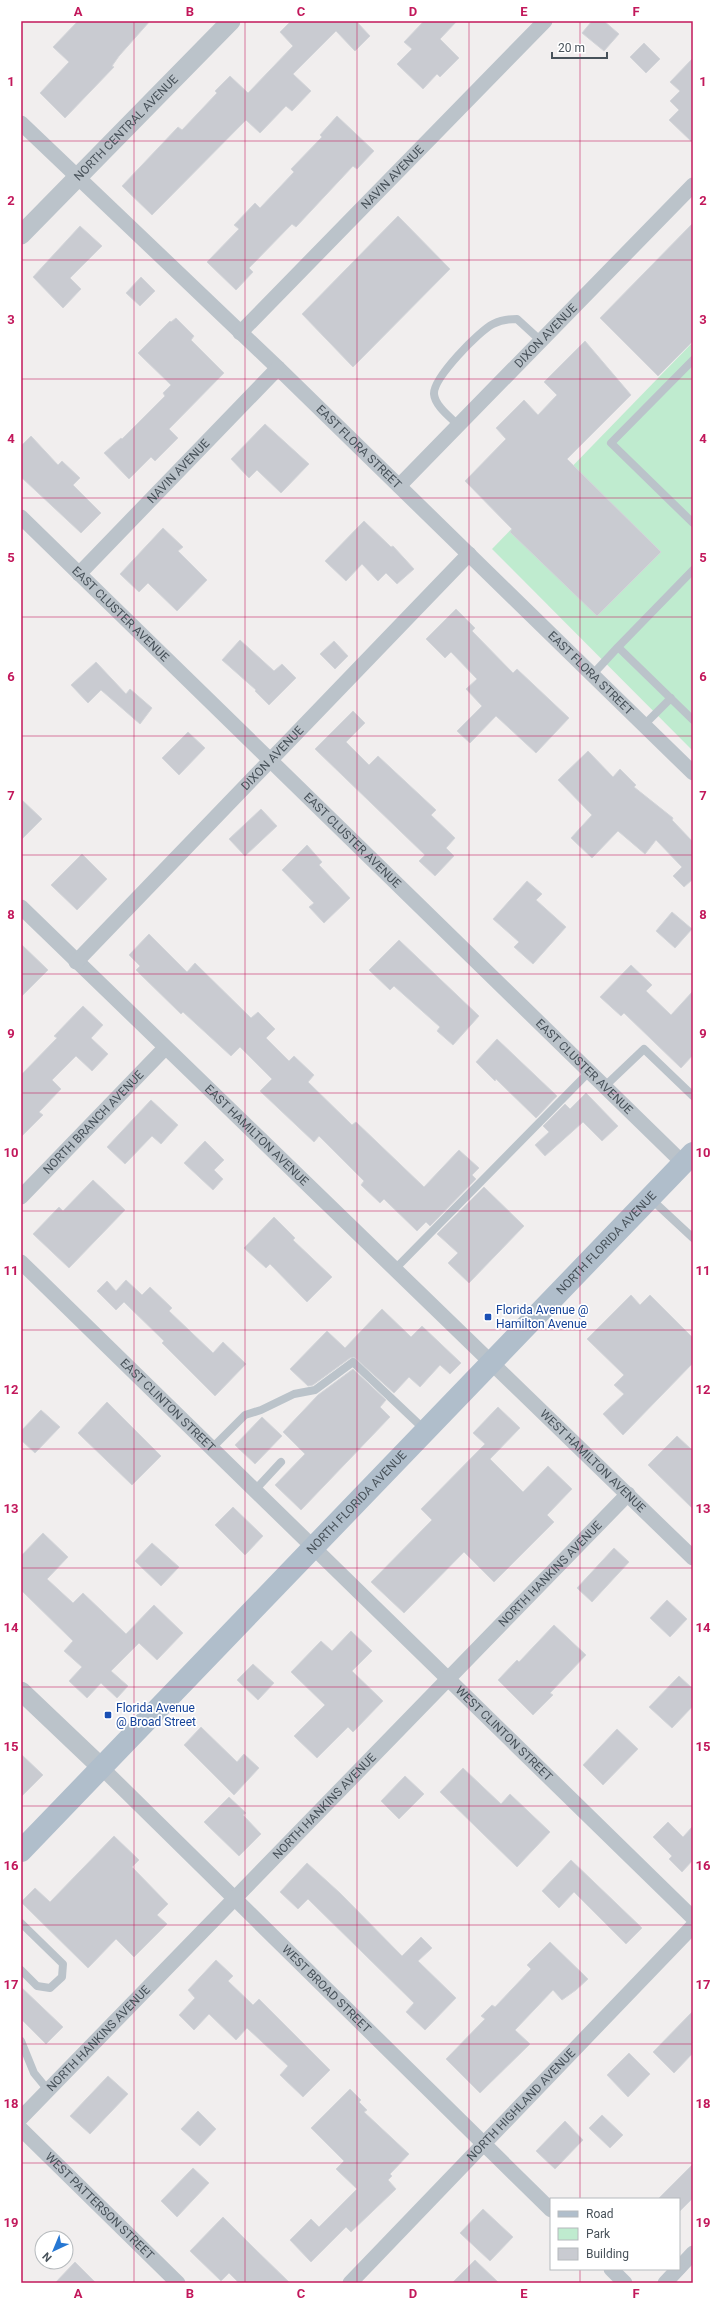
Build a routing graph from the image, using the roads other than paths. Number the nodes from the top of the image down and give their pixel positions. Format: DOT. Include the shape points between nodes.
graph roads {
  1 [pos="231,21"];
  2 [pos="545,21"];
  3 [pos="21,123"];
  4 [pos="77,178"];
  5 [pos="693,186"];
  6 [pos="21,235"];
  7 [pos="240,333"];
  8 [pos="541,341"];
  9 [pos="693,360"];
  10 [pos="278,368"];
  11 [pos="458,425"];
  12 [pos="398,486"];
  13 [pos="21,517"];
  14 [pos="693,523"];
  15 [pos="469,554"];
  16 [pos="693,570"];
  17 [pos="79,574"];
  18 [pos="618,647"];
  19 [pos="593,674"];
  20 [pos="671,698"];
  21 [pos="693,720"];
  22 [pos="644,725"];
  23 [pos="269,762"];
  24 [pos="693,773"];
  25 [pos="21,907"];
  26 [pos="76,962"];
  27 [pos="165,1048"];
  28 [pos="589,1072"];
  29 [pos="604,1087"];
  30 [pos="693,1096"];
  31 [pos="688,1158"];
  32 [pos="21,1197"];
  33 [pos="650,1198"];
  34 [pos="693,1238"];
  35 [pos="21,1262"];
  36 [pos="396,1268"];
  37 [pos="493,1363"];
  38 [pos="427,1432"];
  39 [pos="212,1448"];
  40 [pos="281,1462"];
  41 [pos="255,1490"];
  42 [pos="628,1494"];
  43 [pos="315,1548"];
  44 [pos="693,1558"];
  45 [pos="448,1678"];
  46 [pos="21,1691"];
  47 [pos="102,1768"];
  48 [pos="21,1851"];
  49 [pos="234,1897"];
  50 [pos="693,1918"];
  51 [pos="21,1923"];
  52 [pos="693,1926"];
  53 [pos="21,1970"];
  54 [pos="21,2040"];
  55 [pos="48,2090"];
  56 [pos="21,2118"];
  57 [pos="21,2129"];
  58 [pos="483,2143"];
  59 [pos="550,2209"];
  60 [pos="693,2254"];
  61 [pos="680,2266"];
  62 [pos="612,2270"];
  63 [pos="676,2270"];
  64 [pos="178,2283"];
  65 [pos="350,2283"];
  66 [pos="625,2283"];
  67 [pos="664,2283"];
  1 -- 4 [label="street, NORTH CENTRAL AVENUE"];
  2 -- 7 [label="street, NAVIN AVENUE"];
  3 -- 4 [label="street, EAST FLORA STREET"];
  4 -- 6 [label="street, NORTH CENTRAL AVENUE"];
  4 -- 7 [label="street, EAST FLORA STREET"];
  5 -- 8 [label="street, DIXON AVENUE"];
  7 -- 10 [label="street, EAST FLORA STREET"];
  8 -- 11 [label="street, DIXON AVENUE"];
  8 -- 11 [label="lane" via="517,319 507,319 492,325 471,343 437,381 434,393 436,402"];
  9 -- 14 [label="lane" via="611,443"];
  10 -- 12 [label="street, EAST FLORA STREET"];
  10 -- 17 [label="street, NAVIN AVENUE"];
  11 -- 12 [label="street, DIXON AVENUE"];
  12 -- 15 [label="street, EAST FLORA STREET"];
  13 -- 17 [label="street, EAST CLUSTER AVENUE"];
  15 -- 19 [label="street, EAST FLORA STREET"];
  15 -- 23 [label="street, DIXON AVENUE"];
  16 -- 18 [label="lane"];
  17 -- 23 [label="street, EAST CLUSTER AVENUE"];
  18 -- 19 [label="lane"];
  18 -- 20 [label="lane"];
  19 -- 22 [label="street, EAST FLORA STREET"];
  20 -- 21 [label="lane"];
  20 -- 22 [label="lane"];
  22 -- 24 [label="street, EAST FLORA STREET"];
  23 -- 26 [label="street, DIXON AVENUE"];
  23 -- 28 [label="street, EAST CLUSTER AVENUE"];
  25 -- 26 [label="street, EAST HAMILTON AVENUE"];
  26 -- 27 [label="street, EAST HAMILTON AVENUE"];
  27 -- 32 [label="street, NORTH BRANCH AVENUE"];
  27 -- 36 [label="street, EAST HAMILTON AVENUE"];
  28 -- 29 [label="street, EAST CLUSTER AVENUE"];
  28 -- 36 [label="lane"];
  29 -- 30 [label="lane" via="644,1049"];
  29 -- 31 [label="street, EAST CLUSTER AVENUE"];
  31 -- 33 [label="main road, NORTH FLORIDA AVENUE"];
  33 -- 34 [label="lane"];
  33 -- 37 [label="main road, NORTH FLORIDA AVENUE"];
  35 -- 39 [label="street, EAST CLINTON STREET"];
  36 -- 37 [label="street, EAST HAMILTON AVENUE"];
  37 -- 38 [label="main road, NORTH FLORIDA AVENUE"];
  37 -- 42 [label="street, WEST HAMILTON AVENUE"];
  38 -- 39 [label="lane" via="353,1362 315,1390 294,1394 245,1415"];
  38 -- 43 [label="main road, NORTH FLORIDA AVENUE"];
  39 -- 41 [label="street, EAST CLINTON STREET"];
  40 -- 41 [label="lane"];
  41 -- 43 [label="street, EAST CLINTON STREET"];
  42 -- 44 [label="street, WEST HAMILTON AVENUE"];
  42 -- 45 [label="street, NORTH HANKINS AVENUE"];
  43 -- 45 [label="street, WEST CLINTON STREET"];
  43 -- 47 [label="main road, NORTH FLORIDA AVENUE"];
  45 -- 49 [label="street, NORTH HANKINS AVENUE"];
  45 -- 50 [label="street, WEST CLINTON STREET"];
  46 -- 47 [label="street"];
  47 -- 48 [label="main road, NORTH FLORIDA AVENUE"];
  47 -- 49 [label="street, WEST BROAD STREET"];
  49 -- 55 [label="street, NORTH HANKINS AVENUE"];
  49 -- 58 [label="street, WEST BROAD STREET"];
  51 -- 53 [label="lane" via="63,1964 62,1977 50,1988 36,1986"];
  52 -- 58 [label="street, NORTH HIGHLAND AVENUE"];
  54 -- 55 [label="lane" via="34,2073"];
  55 -- 56 [label="street, NORTH HANKINS AVENUE"];
  57 -- 64 [label="street, WEST PATTERSON STREET"];
  58 -- 59 [label="street, WEST BROAD STREET"];
  58 -- 65 [label="street, NORTH HIGHLAND AVENUE"];
  60 -- 61 [label="street"];
  62 -- 66 [label="street"];
  63 -- 67 [label="street"];
}
